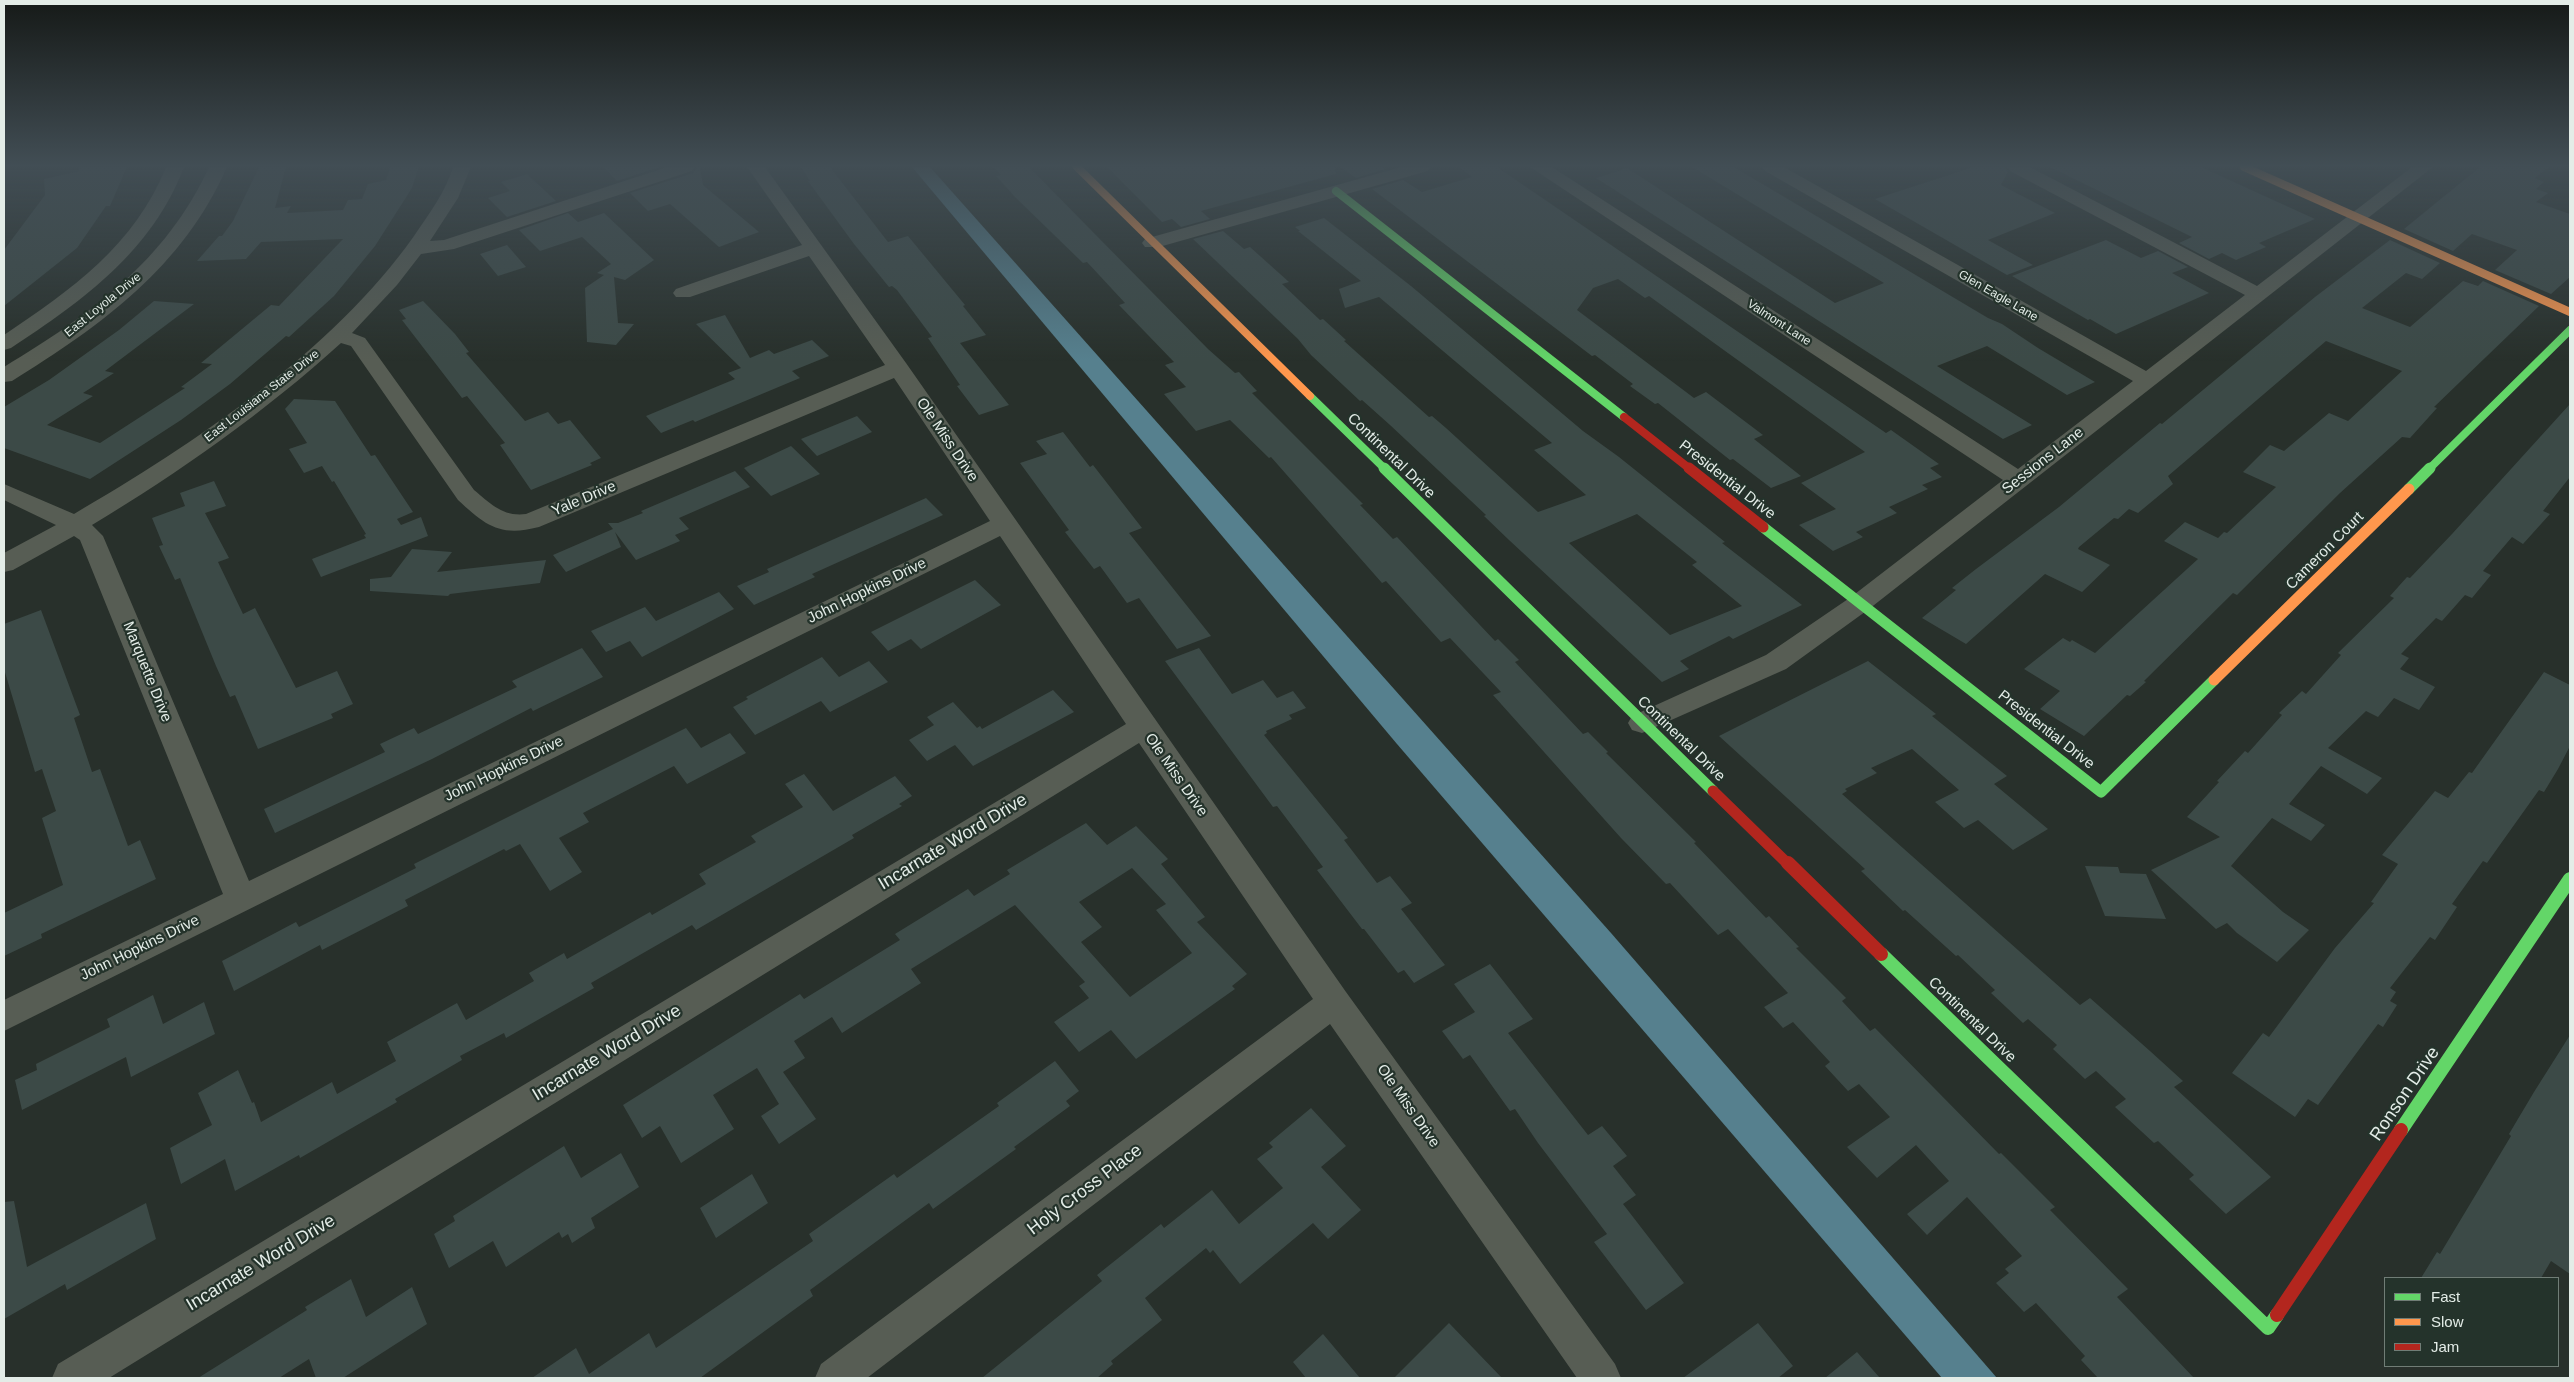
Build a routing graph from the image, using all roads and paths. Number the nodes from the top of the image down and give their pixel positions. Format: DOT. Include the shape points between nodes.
graph roads {
  1 [pos="138,231"];
  2 [pos="181,231"];
  3 [pos="427,231"];
  4 [pos="491,231"];
  5 [pos="801,231"];
  6 [pos="1141,231"];
  7 [pos="1190,231"];
  8 [pos="1388,231"];
  9 [pos="1639,231"];
  10 [pos="1885,231"];
  11 [pos="2139,231"];
  12 [pos="2339,231"];
  13 [pos="2390,231"];
  14 [pos="1152,242"];
  15 [pos="813,248"];
  16 [pos="416,249"];
  17 [pos="683,293"];
  18 [pos="2258,294"];
  19 [pos="2570,312"];
  20 [pos="2570,330"];
  21 [pos="339,335"];
  22 [pos="4,344"];
  23 [pos="898,368"];
  24 [pos="4,376"];
  25 [pos="2146,380"];
  26 [pos="2019,480"];
  27 [pos="4,491"];
  28 [pos="1004,524"];
  29 [pos="76,526"];
  30 [pos="4,564"];
  31 [pos="1860,603"];
  32 [pos="1642,723"];
  33 [pos="1143,727"];
  34 [pos="2101,792"];
  35 [pos="2570,880"];
  36 [pos="240,898"];
  37 [pos="1334,1002"];
  38 [pos="4,1016"];
  39 [pos="2268,1328"];
  40 [pos="72,1378"];
  41 [pos="835,1378"];
  42 [pos="1601,1378"];
  1 -- 22 [label="street, East Loyola Drive" via="104,269"];
  2 -- 24 [label="street, East Loyola Drive" via="145,271 87,320"];
  3 -- 16 [label="street, East Louisiana State Drive"];
  4 -- 16 [label="street" via="447,246"];
  5 -- 15 [label="street, Ole Miss Drive"];
  6 -- 14 [label="street, Continental Drive"];
  7 -- 14 [label="street"];
  8 -- 31 [label="street, Presidential Drive"];
  9 -- 26 [label="street, Valmont Lane"];
  10 -- 25 [label="street, Glen Eagle Lane"];
  11 -- 18 [label="street"];
  12 -- 18 [label="street, Sessions Lane"];
  13 -- 19 [label="street"];
  14 -- 32 [label="street, Continental Drive"];
  15 -- 17 [label="street"];
  15 -- 23 [label="street, Ole Miss Drive"];
  16 -- 21 [label="street, East Louisiana State Drive" via="380,293"];
  18 -- 25 [label="street, Sessions Lane"];
  20 -- 34 [label="street, Cameron Court"];
  21 -- 23 [label="street, Yale Drive" via="358,342 466,495 482,510 508,524 530,521"];
  21 -- 29 [label="street, East Louisiana State Drive" via="184,457"];
  23 -- 28 [label="street, Ole Miss Drive"];
  25 -- 26 [label="street, Sessions Lane"];
  26 -- 31 [label="street, Sessions Lane"];
  27 -- 29 [label="street, Marquette Drive"];
  28 -- 33 [label="street, Ole Miss Drive"];
  28 -- 36 [label="street, John Hopkins Drive"];
  29 -- 30 [label="street, East Louisiana State Drive"];
  29 -- 36 [label="street, Marquette Drive" via="91,536"];
  31 -- 32 [label="street, Sessions Lane" via="1776,662"];
  31 -- 34 [label="street, Presidential Drive"];
  32 -- 39 [label="street, Continental Drive"];
  33 -- 37 [label="street, Ole Miss Drive"];
  33 -- 40 [label="street, Incarnate Word Drive"];
  35 -- 39 [label="street, Ronson Drive"];
  36 -- 38 [label="street, John Hopkins Drive"];
  37 -- 41 [label="street, Holy Cross Place"];
  37 -- 42 [label="street, Ole Miss Drive"];
}
